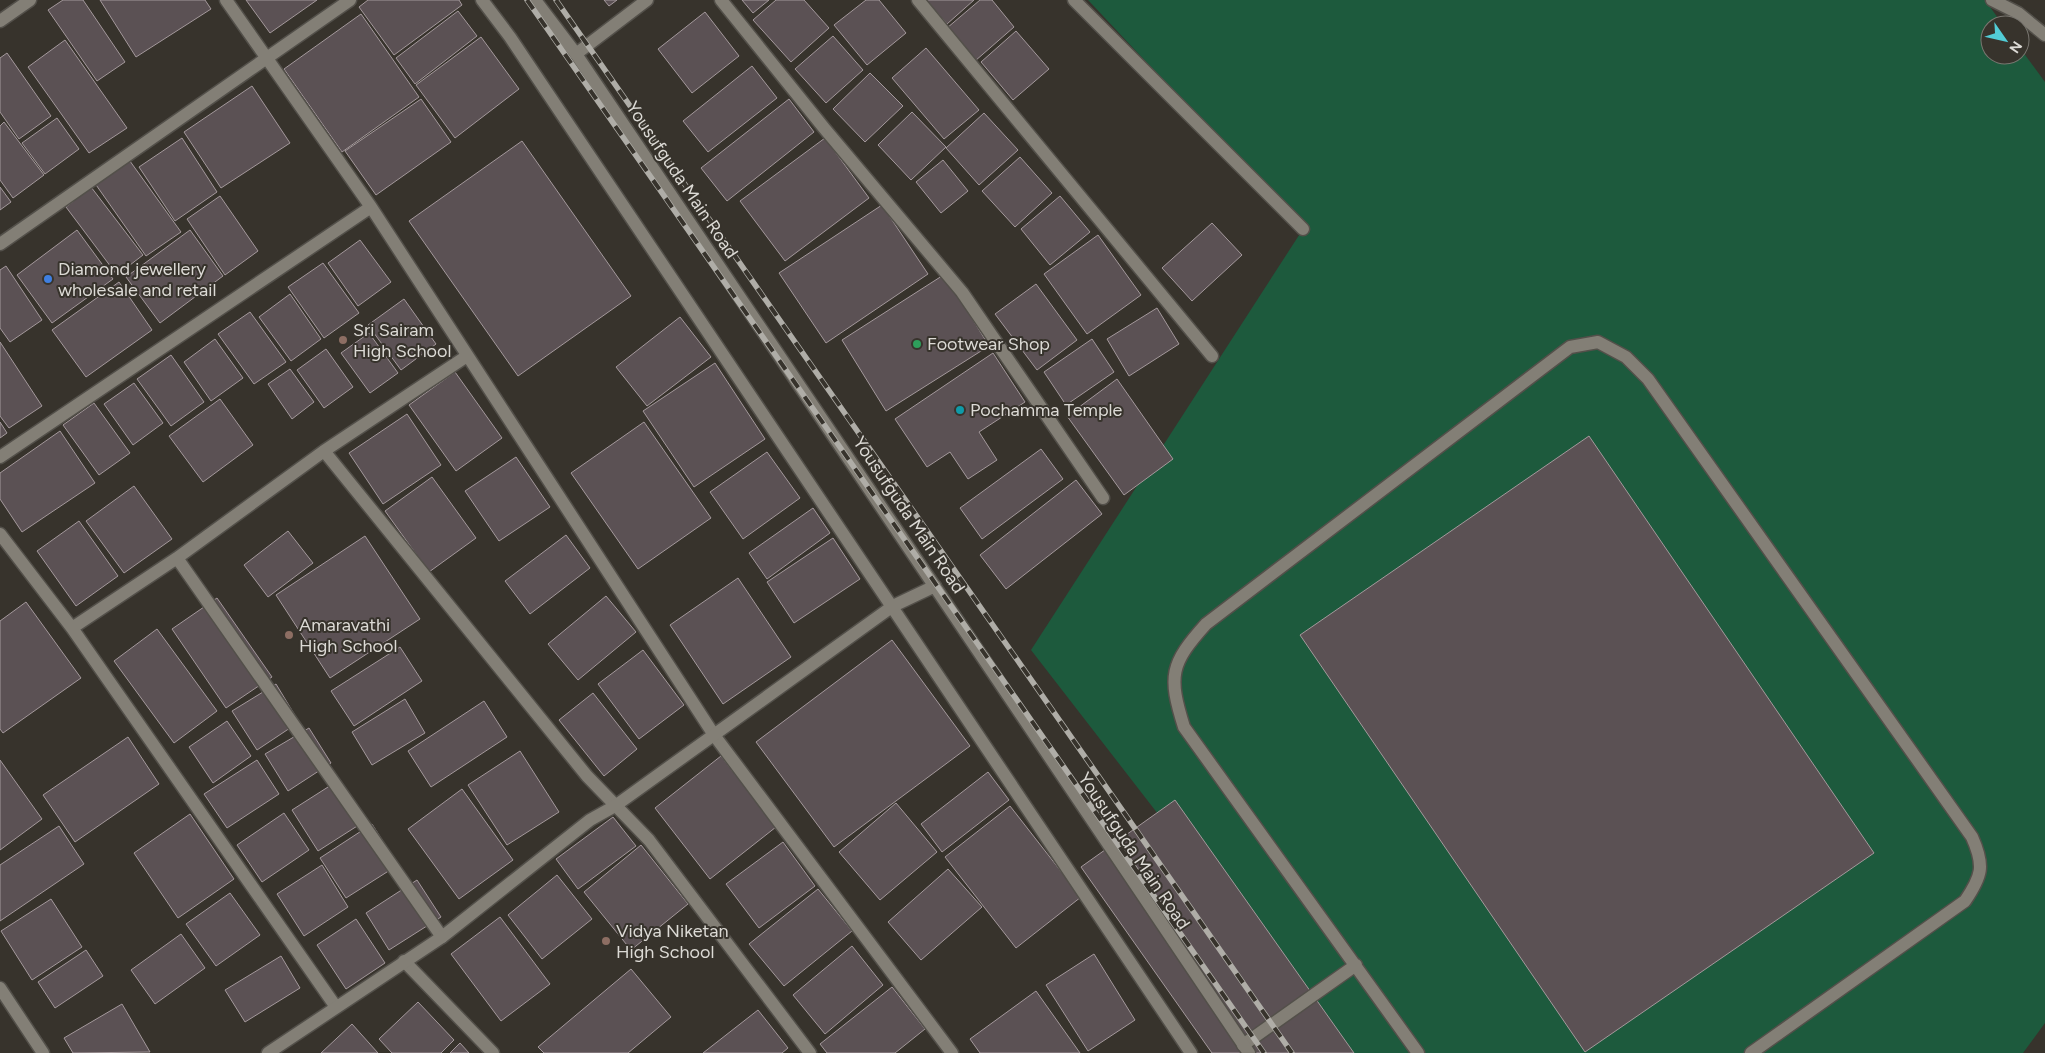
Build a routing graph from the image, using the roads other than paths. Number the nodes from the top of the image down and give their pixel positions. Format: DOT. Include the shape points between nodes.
graph roads {
  1 [pos="226,0"];
  2 [pos="350,0"];
  3 [pos="482,0"];
  4 [pos="535,0"];
  5 [pos="647,0"];
  6 [pos="721,0"];
  7 [pos="918,0"];
  8 [pos="1074,0"];
  9 [pos="1992,0"];
  10 [pos="27,1"];
  11 [pos="0,21"];
  12 [pos="2045,35"];
  13 [pos="576,54"];
  14 [pos="269,59"];
  15 [pos="371,207"];
  16 [pos="1303,229"];
  17 [pos="0,244"];
  18 [pos="466,356"];
  19 [pos="1212,356"];
  20 [pos="324,451"];
  21 [pos="0,457"];
  22 [pos="1103,498"];
  23 [pos="0,534"];
  24 [pos="177,558"];
  25 [pos="935,586"];
  26 [pos="893,606"];
  27 [pos="72,628"];
  28 [pos="714,735"];
  29 [pos="615,806"];
  30 [pos="442,937"];
  31 [pos="404,961"];
  32 [pos="1356,965"];
  33 [pos="0,988"];
  34 [pos="336,1007"];
  35 [pos="1246,1049"];
  36 [pos="271,1052"];
  37 [pos="43,1053"];
  38 [pos="493,1053"];
  39 [pos="810,1053"];
  40 [pos="952,1053"];
  41 [pos="1190,1053"];
  42 [pos="1418,1053"];
  43 [pos="1751,1053"];
  1 -- 14 [label="street"];
  2 -- 14 [label="street"];
  3 -- 26 [label="street"];
  4 -- 13 [label="street, Yousufguda Main Road"];
  5 -- 13 [label="street"];
  6 -- 22 [label="street" via="962,292"];
  7 -- 19 [label="street"];
  8 -- 16 [label="street"];
  9 -- 12 [label="street" via="2018,13"];
  10 -- 11 [label="street"];
  13 -- 25 [label="street, Yousufguda Main Road"];
  14 -- 15 [label="street"];
  14 -- 17 [label="street"];
  15 -- 18 [label="street"];
  15 -- 21 [label="street"];
  18 -- 20 [label="street"];
  18 -- 28 [label="street"];
  20 -- 24 [label="street"];
  20 -- 29 [label="street" via="587,776"];
  23 -- 27 [label="street"];
  24 -- 27 [label="street"];
  24 -- 30 [label="street"];
  25 -- 26 [label="street"];
  25 -- 35 [label="street, Yousufguda Main Road"];
  26 -- 28 [label="street"];
  26 -- 41 [label="street"];
  27 -- 34 [label="street"];
  28 -- 29 [label="street"];
  28 -- 40 [label="street"];
  29 -- 30 [label="street" via="590,820"];
  29 -- 39 [label="street" via="649,840"];
  30 -- 31 [label="street"];
  31 -- 34 [label="street"];
  31 -- 38 [label="street"];
  32 -- 35 [label="street"];
  32 -- 42 [label="street"];
  32 -- 43 [label="street" via="1184,727 1175,698 1173,671 1185,646 1206,624 1570,347 1598,342 1626,357 1648,379 1966,829 1980,855 1981,868 1976,885 1965,902"];
  33 -- 37 [label="street"];
  34 -- 36 [label="street"];
}
